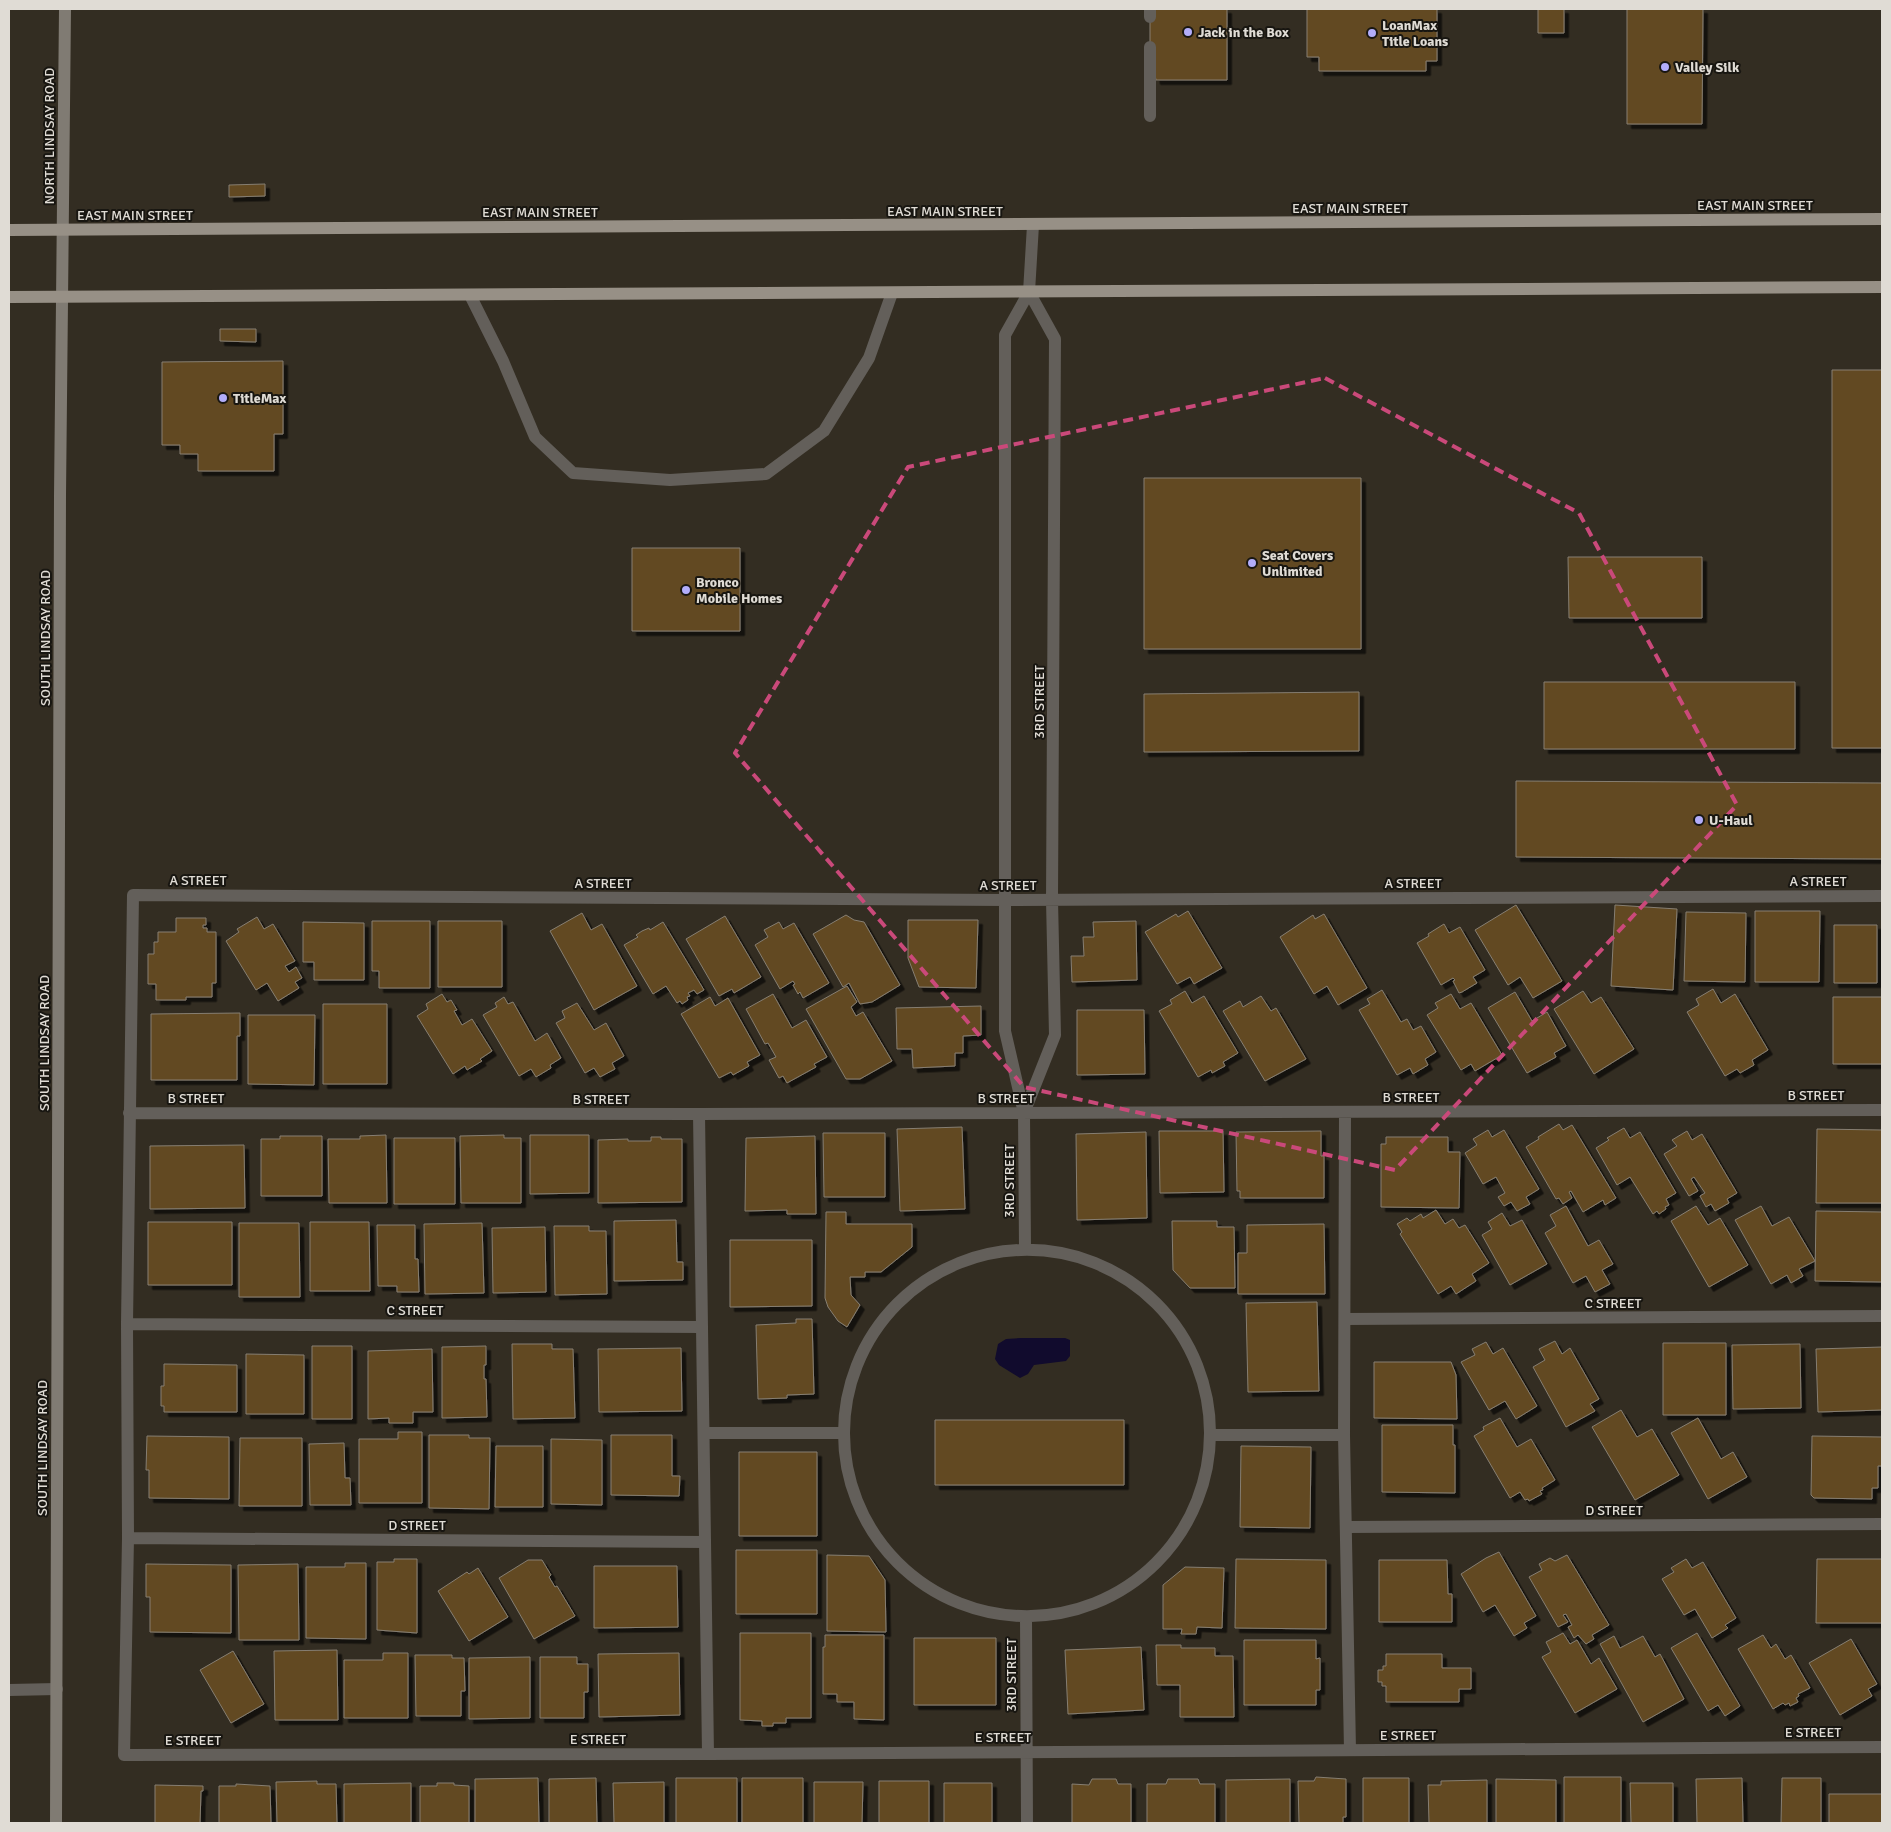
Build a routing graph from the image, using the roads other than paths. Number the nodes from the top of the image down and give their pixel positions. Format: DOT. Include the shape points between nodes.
graph roads {
  1 [pos="65,9"];
  2 [pos="1150,46"];
  3 [pos="1150,116"];
  4 [pos="1882,219"];
  5 [pos="1033,225"];
  6 [pos="9,230"];
  7 [pos="64,230"];
  8 [pos="62,263"];
  9 [pos="1882,287"];
  10 [pos="1029,292"];
  11 [pos="892,293"];
  12 [pos="470,295"];
  13 [pos="9,297"];
  14 [pos="62,297"];
  15 [pos="1882,896"];
  16 [pos="1006,900"];
  17 [pos="1052,900"];
  18 [pos="1882,1110"];
  19 [pos="1345,1112"];
  20 [pos="129,1113"];
  21 [pos="1024,1113"];
  22 [pos="699,1114"];
  23 [pos="1025,1249"];
  24 [pos="1882,1316"];
  25 [pos="1345,1319"];
  26 [pos="127,1324"];
  27 [pos="702,1327"];
  28 [pos="704,1433"];
  29 [pos="841,1433"];
  30 [pos="1212,1435"];
  31 [pos="1344,1435"];
  32 [pos="1882,1524"];
  33 [pos="1346,1527"];
  34 [pos="128,1538"];
  35 [pos="706,1542"];
  36 [pos="1026,1618"];
  37 [pos="56,1689"];
  38 [pos="9,1690"];
  39 [pos="1882,1747"];
  40 [pos="1350,1750"];
  41 [pos="1026,1752"];
  42 [pos="708,1754"];
  43 [pos="56,1823"];
  44 [pos="1027,1823"];
  1 -- 7 [label="main road, NORTH LINDSAY ROAD"];
  2 -- 3 [label="street"];
  4 -- 5 [label="main road, EAST MAIN STREET"];
  5 -- 7 [label="main road, EAST MAIN STREET"];
  5 -- 10 [label="street, 3RD STREET"];
  6 -- 7 [label="main road, EAST MAIN STREET"];
  7 -- 8 [label="main road, NORTH LINDSAY ROAD"];
  8 -- 14 [label="main road, SOUTH LINDSAY ROAD"];
  9 -- 10 [label="main road"];
  10 -- 11 [label="main road"];
  10 -- 16 [label="street, 3RD STREET" via="1005,335"];
  10 -- 17 [label="street, 3RD STREET" via="1055,339"];
  11 -- 12 [label="main road"];
  11 -- 12 [label="street" via="869,358 824,431 766,474 670,480 573,473 535,437 503,361"];
  12 -- 14 [label="main road"];
  13 -- 14 [label="main road"];
  14 -- 37 [label="main road, SOUTH LINDSAY ROAD"];
  15 -- 17 [label="street, A STREET"];
  16 -- 17 [label="street, A STREET"];
  16 -- 20 [label="street, A STREET" via="133,895"];
  16 -- 21 [label="street, 3RD STREET" via="1005,1031"];
  17 -- 21 [label="street, 3RD STREET" via="1055,1035"];
  18 -- 19 [label="street, B STREET"];
  19 -- 21 [label="street, B STREET"];
  19 -- 25 [label="street"];
  20 -- 22 [label="street, B STREET"];
  20 -- 26 [label="street"];
  21 -- 22 [label="street, B STREET"];
  21 -- 23 [label="street, 3RD STREET"];
  22 -- 27 [label="street"];
  23 -- 29 [label="street" via="968,1259 917,1285 876,1326 850,1377"];
  23 -- 30 [label="street" via="1083,1258 1135,1284 1176,1325 1203,1377"];
  24 -- 25 [label="street, C STREET"];
  25 -- 31 [label="street"];
  26 -- 27 [label="street, C STREET"];
  26 -- 34 [label="street"];
  27 -- 28 [label="street"];
  28 -- 29 [label="street"];
  28 -- 35 [label="street"];
  29 -- 36 [label="street" via="850,1490 883,1548 918,1582 969,1609"];
  30 -- 31 [label="street"];
  30 -- 36 [label="street" via="1202,1491 1176,1543 1134,1583 1083,1609"];
  31 -- 33 [label="street"];
  32 -- 33 [label="street, D STREET"];
  33 -- 40 [label="street"];
  34 -- 35 [label="street, D STREET"];
  34 -- 42 [label="street, E STREET" via="124,1755"];
  35 -- 42 [label="street"];
  36 -- 41 [label="street, 3RD STREET"];
  37 -- 38 [label="street"];
  37 -- 43 [label="main road, SOUTH LINDSAY ROAD"];
  39 -- 40 [label="street, E STREET"];
  40 -- 41 [label="street, E STREET"];
  41 -- 42 [label="street, E STREET"];
  41 -- 44 [label="street, 3RD STREET"];
}
